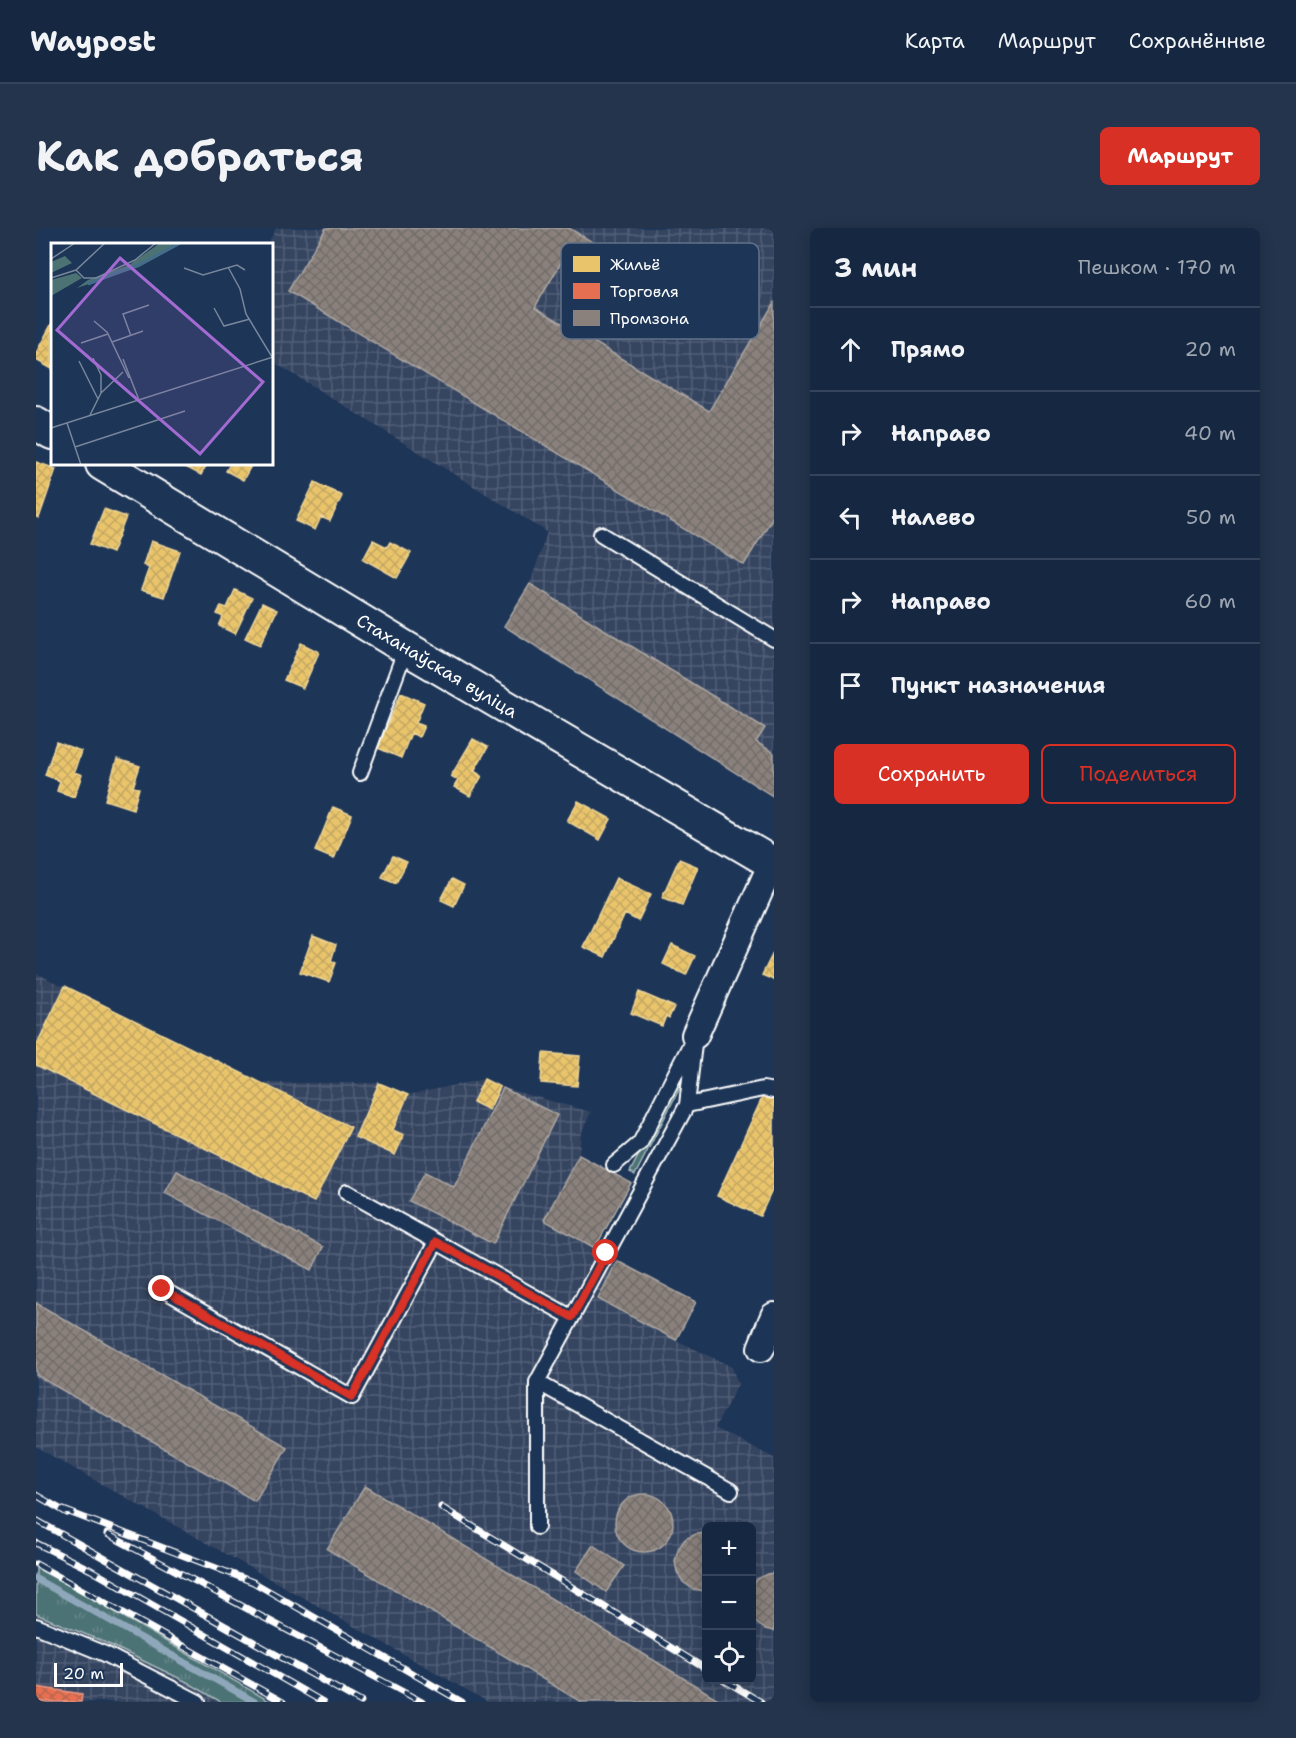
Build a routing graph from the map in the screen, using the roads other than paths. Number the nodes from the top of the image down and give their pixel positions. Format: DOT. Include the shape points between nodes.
graph roads {
  1 [pos="36,423"];
  2 [pos="51,433"];
  3 [pos="104,465"];
  4 [pos="601,534"];
  5 [pos="774,639"];
  6 [pos="406,648"];
  7 [pos="360,773"];
  8 [pos="773,863"];
  9 [pos="695,1035"];
  10 [pos="774,1091"];
  11 [pos="687,1105"];
  12 [pos="614,1165"];
  13 [pos="347,1192"];
  14 [pos="436,1242"];
  15 [pos="162,1289"];
  16 [pos="774,1316"];
  17 [pos="572,1317"];
  18 [pos="761,1348"];
  19 [pos="537,1382"];
  20 [pos="731,1491"];
  21 [pos="537,1527"];
  22 [pos="36,1626"];
  23 [pos="198,1702"];
  1 -- 2 [label="street"];
  3 -- 6 [label="street, Стаханаўская вуліца"];
  4 -- 5 [label="lane"];
  6 -- 7 [label="lane"];
  6 -- 8 [label="street, Стаханаўская вуліца"];
  8 -- 9 [label="street"];
  9 -- 11 [label="lane"];
  9 -- 12 [label="lane" via="640,1143"];
  10 -- 11 [label="lane" via="763,1089"];
  11 -- 17 [label="lane"];
  13 -- 14 [label="lane"];
  14 -- 15 [label="lane" via="352,1397"];
  14 -- 17 [label="lane"];
  16 -- 18 [label="street"];
  17 -- 19 [label="lane"];
  19 -- 20 [label="lane"];
  19 -- 21 [label="lane"];
  22 -- 23 [label="lane" via="105,1654"];
}
